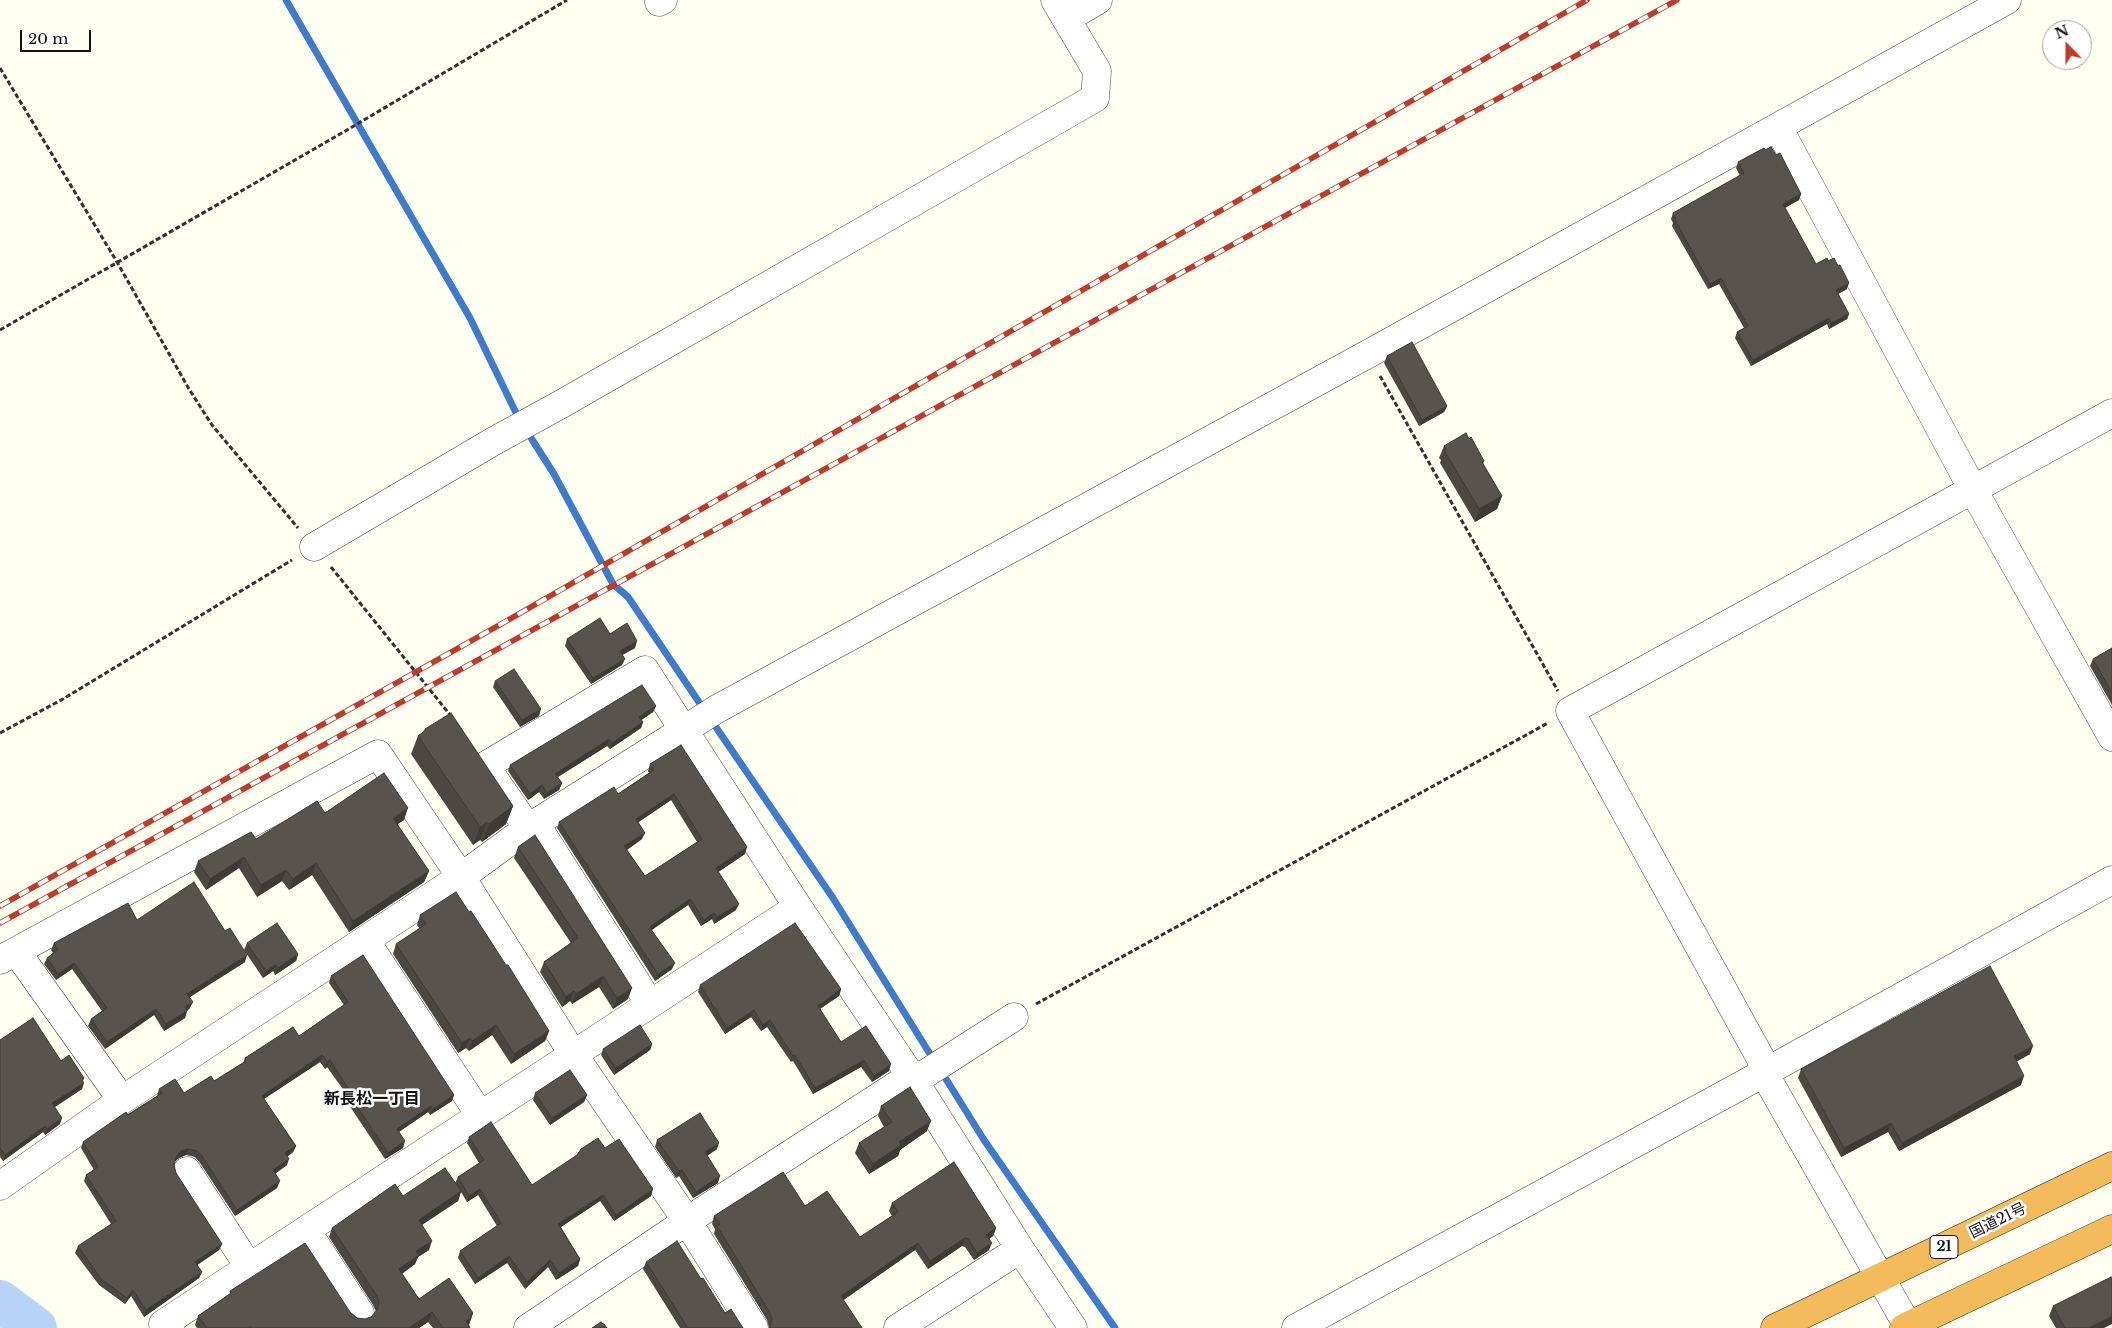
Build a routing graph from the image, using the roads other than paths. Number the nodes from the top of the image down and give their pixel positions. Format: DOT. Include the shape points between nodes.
graph roads {
  1 [pos="1098,0"];
  2 [pos="2006,0"];
  3 [pos="1060,10"];
  4 [pos="1778,127"];
  5 [pos="2112,413"];
  6 [pos="1972,488"];
  7 [pos="314,547"];
  8 [pos="688,728"];
  9 [pos="2112,737"];
  10 [pos="532,826"];
  11 [pos="461,876"];
  12 [pos="2112,880"];
  13 [pos="798,907"];
  14 [pos="365,940"];
  15 [pos="8,955"];
  16 [pos="650,1004"];
  17 [pos="1014,1017"];
  18 [pos="573,1054"];
  19 [pos="928,1069"];
  20 [pos="1764,1073"];
  21 [pos="122,1100"];
  22 [pos="480,1115"];
  23 [pos="2112,1166"];
  24 [pos="187,1171"];
  25 [pos="0,1186"];
  26 [pos="687,1221"];
  27 [pos="2112,1229"];
  28 [pos="306,1230"];
  29 [pos="1020,1249"];
  30 [pos="249,1267"];
  31 [pos="1880,1278"];
  32 [pos="360,1313"];
  33 [pos="1907,1327"];
  34 [pos="170,1328"];
  35 [pos="528,1328"];
  36 [pos="754,1328"];
  37 [pos="898,1328"];
  38 [pos="1073,1328"];
  39 [pos="1296,1328"];
  40 [pos="1775,1328"];
  1 -- 3 [label="street"];
  2 -- 4 [label="street"];
  3 -- 7 [label="street" via="1097,71 1095,98"];
  4 -- 6 [label="street"];
  4 -- 8 [label="street" via="717,709"];
  5 -- 6 [label="street"];
  6 -- 9 [label="street"];
  6 -- 20 [label="street" via="1570,712 1761,1059"];
  8 -- 10 [label="street"];
  8 -- 10 [label="street" via="644,670 485,766"];
  8 -- 13 [label="street"];
  10 -- 11 [label="street"];
  10 -- 16 [label="street"];
  11 -- 14 [label="street"];
  11 -- 15 [label="street" via="378,754"];
  11 -- 18 [label="street"];
  12 -- 20 [label="street"];
  13 -- 16 [label="street"];
  13 -- 19 [label="street"];
  14 -- 21 [label="street"];
  14 -- 22 [label="street"];
  15 -- 21 [label="street"];
  16 -- 18 [label="street"];
  17 -- 19 [label="street"];
  18 -- 22 [label="street"];
  18 -- 26 [label="street"];
  19 -- 26 [label="street"];
  19 -- 29 [label="street"];
  20 -- 31 [label="street"];
  20 -- 39 [label="street"];
  21 -- 25 [label="street"];
  22 -- 28 [label="street"];
  23 -- 31 [label="highway, 国道21号 / 21"];
  24 -- 30 [label="street"];
  26 -- 35 [label="street"];
  26 -- 36 [label="street"];
  27 -- 33 [label="highway"];
  28 -- 30 [label="street"];
  28 -- 32 [label="street"];
  29 -- 37 [label="street"];
  29 -- 38 [label="street"];
  30 -- 34 [label="street" via="163,1324"];
  31 -- 33 [label="street"];
  31 -- 40 [label="highway, 国道21号 / 21"];
}
